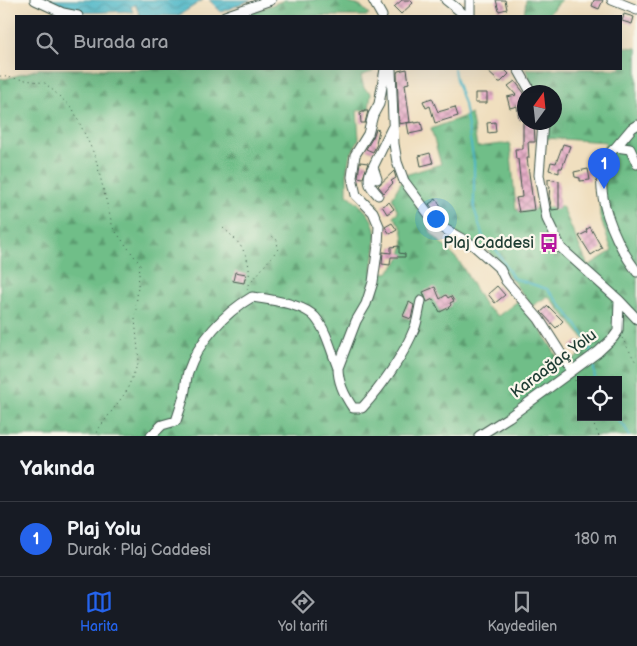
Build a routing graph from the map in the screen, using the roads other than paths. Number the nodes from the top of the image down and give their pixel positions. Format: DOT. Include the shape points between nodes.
graph roads {
  1 [pos="35,0"];
  2 [pos="271,0"];
  3 [pos="373,0"];
  4 [pos="446,0"];
  5 [pos="470,0"];
  6 [pos="612,0"];
  7 [pos="635,6"];
  8 [pos="73,15"];
  9 [pos="228,15"];
  10 [pos="381,15"];
  11 [pos="465,15"];
  12 [pos="470,15"];
  13 [pos="385,70"];
  14 [pos="391,70"];
  15 [pos="519,70"];
  16 [pos="527,85"];
  17 [pos="637,125"];
  18 [pos="394,126"];
  19 [pos="542,130"];
  20 [pos="616,147"];
  21 [pos="637,164"];
  22 [pos="372,167"];
  23 [pos="377,179"];
  24 [pos="378,195"];
  25 [pos="372,210"];
  26 [pos="385,218"];
  27 [pos="637,272"];
  28 [pos="619,300"];
  29 [pos="421,301"];
  30 [pos="637,319"];
  31 [pos="338,368"];
  32 [pos="574,369"];
  33 [pos="151,436"];
  34 [pos="479,436"];
  1 -- 8 [label="street"];
  2 -- 9 [label="street"];
  3 -- 10 [label="street"];
  4 -- 11 [label="street"];
  5 -- 12 [label="street"];
  6 -- 7 [label="street"];
  13 -- 25 [label="street" via="379,104 368,134 353,160 356,195"];
  14 -- 18 [label="street"];
  15 -- 16 [label="street"];
  17 -- 20 [label="street"];
  18 -- 22 [label="street"];
  18 -- 32 [label="street" via="397,162 404,181 441,227 473,245 500,269"];
  19 -- 28 [label="street" via="539,176 547,219 561,248"];
  20 -- 21 [label="street" via="630,149"];
  20 -- 27 [label="street" via="608,156 602,188 613,229 624,255"];
  22 -- 23 [label="street"];
  22 -- 24 [label="street" via="369,185"];
  25 -- 26 [label="street"];
  25 -- 31 [label="street" via="379,226 373,282"];
  28 -- 30 [label="street"];
  28 -- 32 [label="street, Karaağaç Yolu" via="618,331 598,352"];
  29 -- 31 [label="street" via="408,342 362,408 353,408 345,396"];
  31 -- 33 [label="street" via="324,330 314,315 289,304 252,297 237,306 213,330 188,373 176,421 162,425"];
  32 -- 34 [label="street, Karaağaç Yolu"];
}
